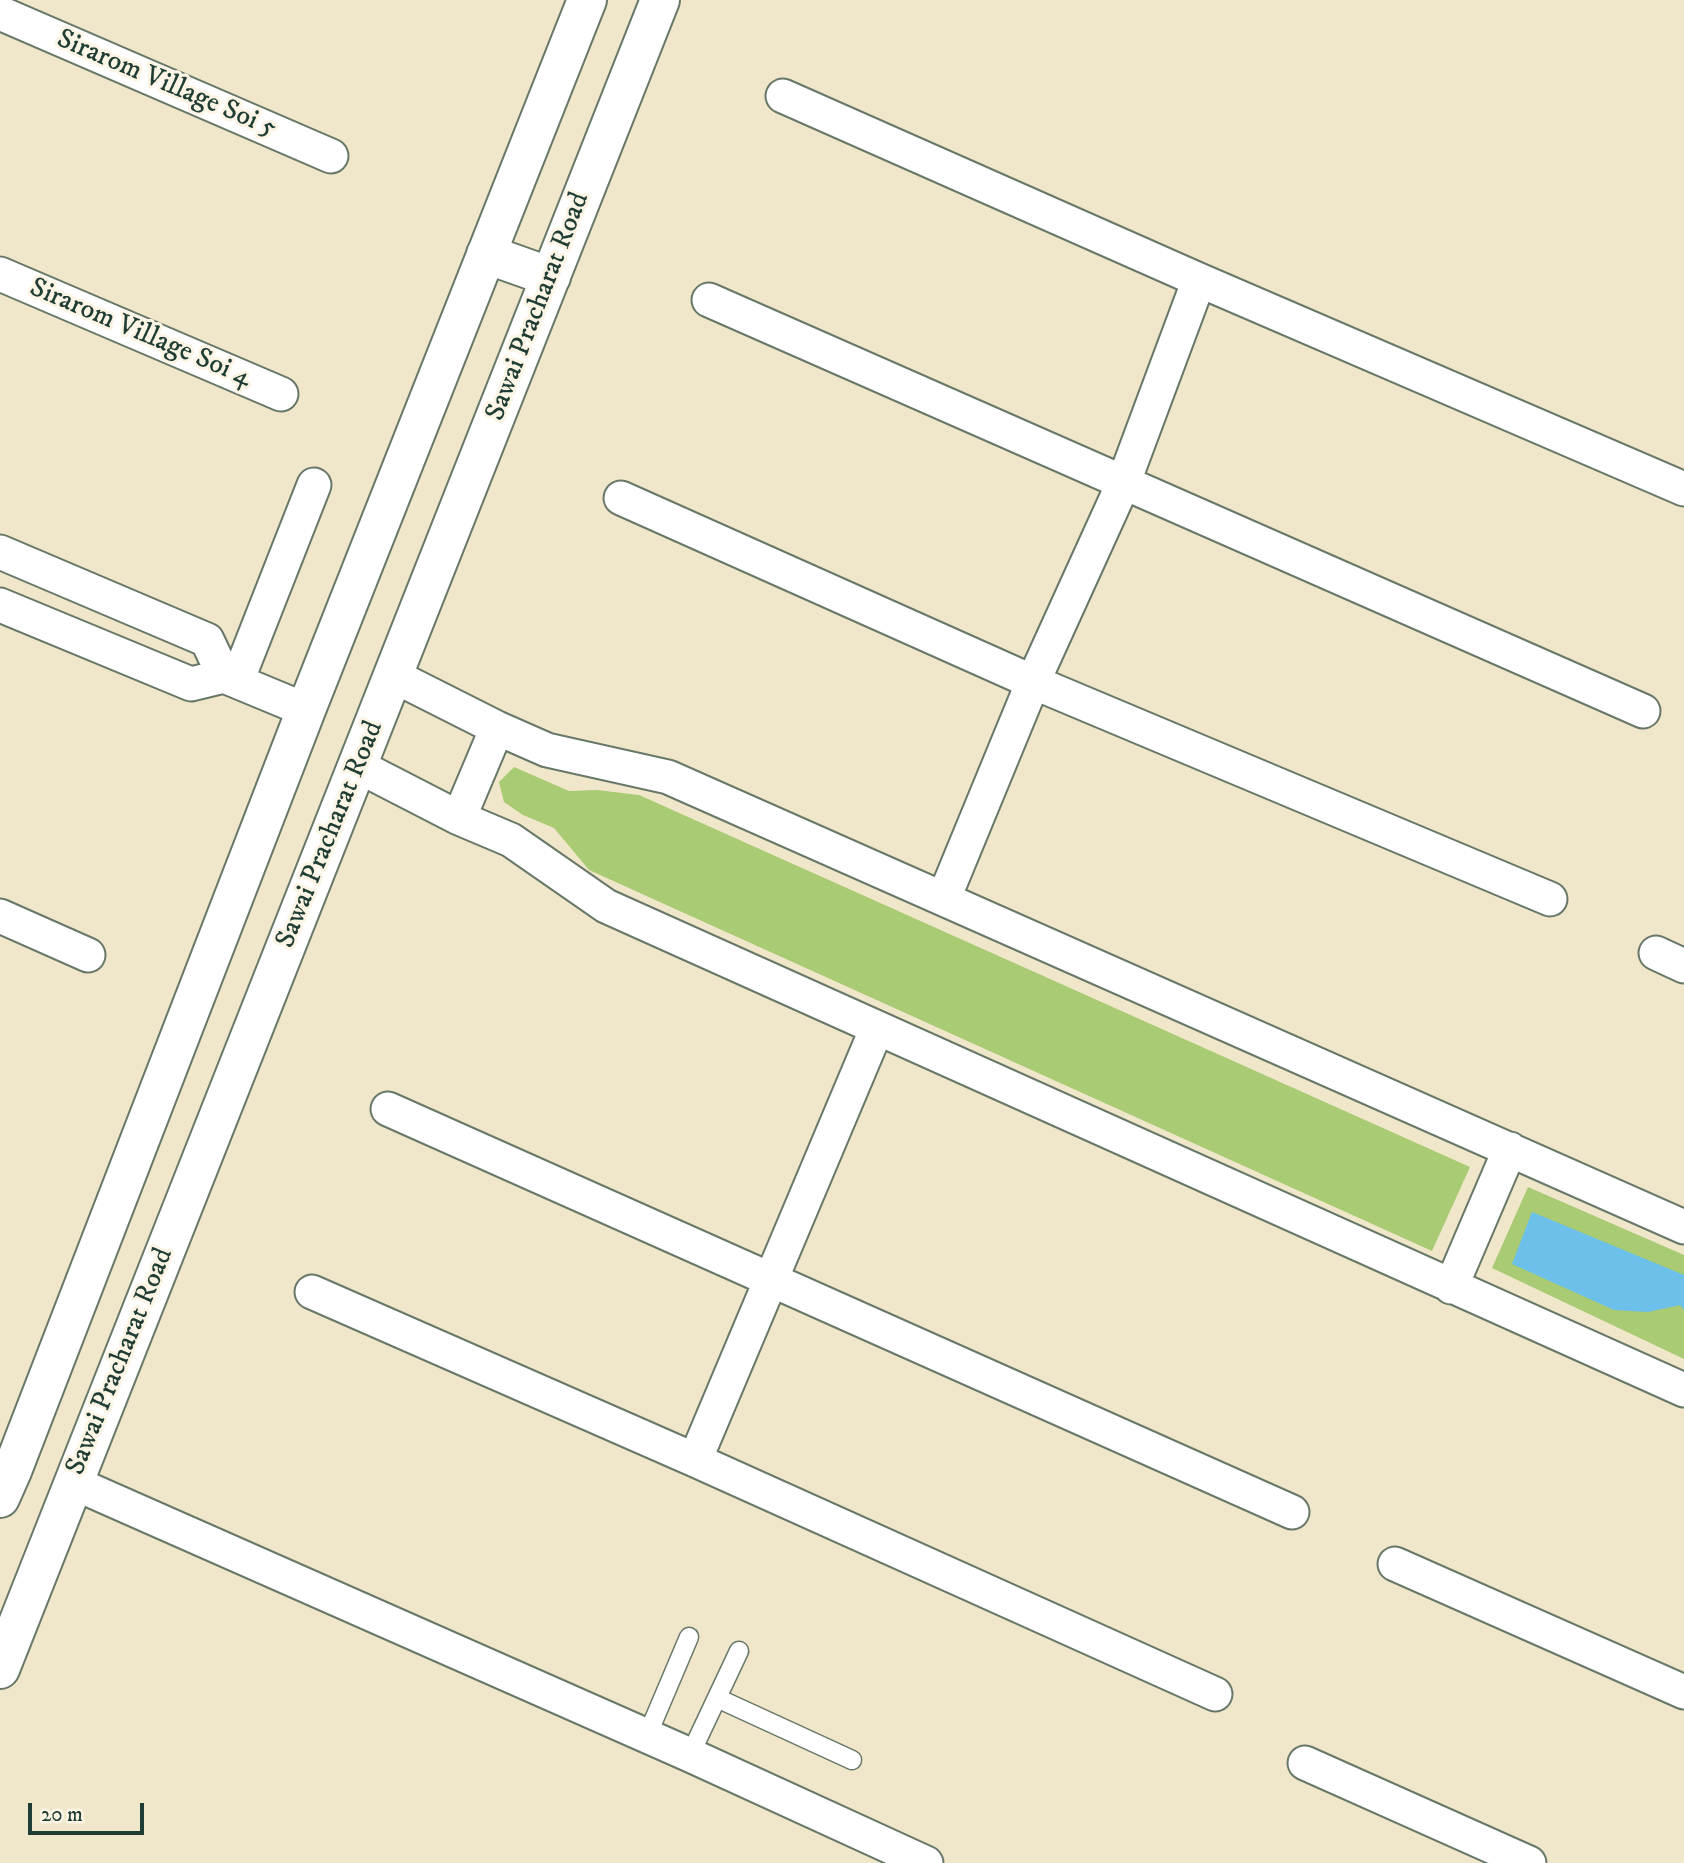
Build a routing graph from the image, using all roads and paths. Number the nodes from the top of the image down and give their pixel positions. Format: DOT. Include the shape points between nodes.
graph roads {
  1 [pos="587,0"];
  2 [pos="660,0"];
  3 [pos="0,13"];
  4 [pos="783,96"];
  5 [pos="331,156"];
  6 [pos="486,254"];
  7 [pos="0,274"];
  8 [pos="551,277"];
  9 [pos="1199,280"];
  10 [pos="709,300"];
  11 [pos="281,394"];
  12 [pos="1124,484"];
  13 [pos="314,485"];
  14 [pos="1684,489"];
  15 [pos="621,498"];
  16 [pos="0,552"];
  17 [pos="45,571"];
  18 [pos="14,611"];
  19 [pos="394,676"];
  20 [pos="231,678"];
  21 [pos="1033,682"];
  22 [pos="306,710"];
  23 [pos="1643,711"];
  24 [pos="497,728"];
  25 [pos="358,766"];
  26 [pos="459,818"];
  27 [pos="944,898"];
  28 [pos="1550,899"];
  29 [pos="0,916"];
  30 [pos="88,955"];
  31 [pos="877,1028"];
  32 [pos="388,1109"];
  33 [pos="1510,1149"];
  34 [pos="1684,1227"];
  35 [pos="771,1279"];
  36 [pos="1451,1287"];
  37 [pos="312,1292"];
  38 [pos="1684,1390"];
  39 [pos="695,1460"];
  40 [pos="4,1478"];
  41 [pos="74,1483"];
  42 [pos="1292,1512"];
  43 [pos="1395,1564"];
  44 [pos="689,1637"];
  45 [pos="739,1651"];
  46 [pos="0,1669"];
  47 [pos="1684,1692"];
  48 [pos="1215,1694"];
  49 [pos="717,1698"];
  50 [pos="647,1736"];
  51 [pos="690,1755"];
  52 [pos="852,1759"];
  53 [pos="1305,1763"];
  54 [pos="926,1863"];
  55 [pos="1530,1863"];
  1 -- 6 [label="main road"];
  2 -- 8 [label="main road, Sawai Pracharat Road"];
  3 -- 5 [label="street, Sirarom Village Soi 5"];
  4 -- 9 [label="street"];
  6 -- 8 [label="main road"];
  6 -- 22 [label="main road"];
  7 -- 11 [label="street, Sirarom Village Soi 4"];
  8 -- 19 [label="main road, Sawai Pracharat Road"];
  9 -- 12 [label="street"];
  9 -- 14 [label="street"];
  10 -- 12 [label="street"];
  12 -- 21 [label="street"];
  12 -- 23 [label="street"];
  13 -- 20 [label="street"];
  15 -- 21 [label="street"];
  16 -- 17 [label="street"];
  17 -- 18 [label="street"];
  17 -- 20 [label="street" via="207,640"];
  18 -- 20 [label="street" via="191,684"];
  19 -- 24 [label="street"];
  19 -- 25 [label="main road, Sawai Pracharat Road"];
  20 -- 22 [label="street"];
  21 -- 27 [label="street"];
  21 -- 28 [label="street"];
  22 -- 40 [label="main road"];
  24 -- 26 [label="street"];
  24 -- 27 [label="street" via="547,750 668,778"];
  25 -- 26 [label="street"];
  25 -- 41 [label="main road, Sawai Pracharat Road"];
  26 -- 31 [label="street" via="511,840 606,906"];
  27 -- 33 [label="street"];
  29 -- 30 [label="street"];
  31 -- 35 [label="street"];
  31 -- 36 [label="street"];
  32 -- 35 [label="street"];
  33 -- 34 [label="street"];
  33 -- 36 [label="street"];
  35 -- 39 [label="street"];
  35 -- 42 [label="street"];
  36 -- 38 [label="street"];
  37 -- 39 [label="street"];
  39 -- 48 [label="street"];
  41 -- 46 [label="main road, Sawai Pracharat Road"];
  41 -- 50 [label="street"];
  43 -- 47 [label="street"];
  44 -- 50 [label="lane"];
  45 -- 49 [label="lane"];
  49 -- 51 [label="lane"];
  49 -- 52 [label="lane"];
  50 -- 51 [label="street"];
  51 -- 54 [label="street"];
  53 -- 55 [label="street"];
}
